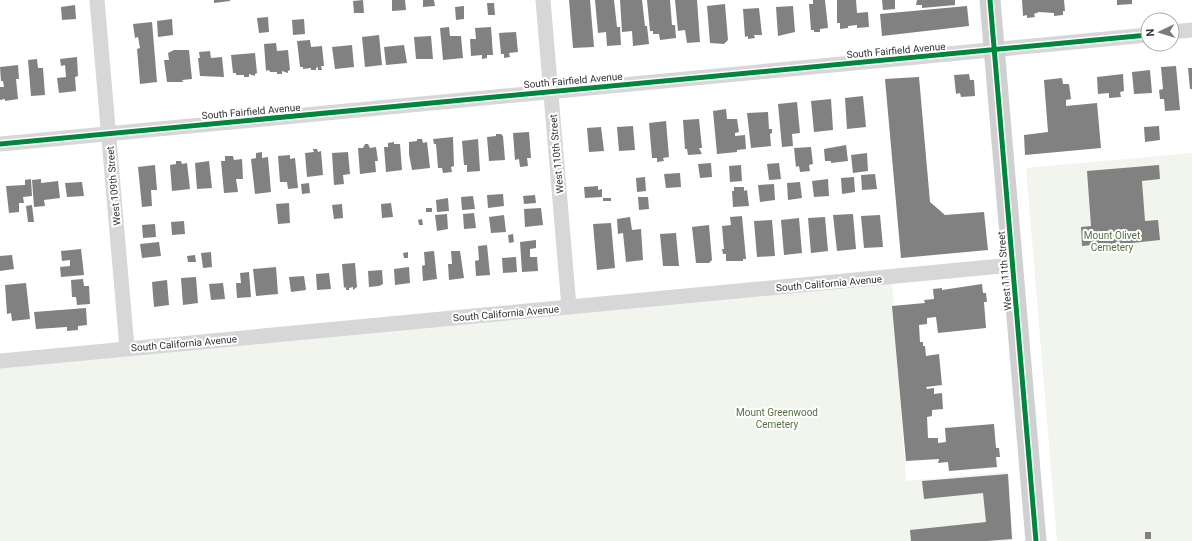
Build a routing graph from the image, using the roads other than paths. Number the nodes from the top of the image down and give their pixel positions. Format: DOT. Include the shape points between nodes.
graph roads {
  1 [pos="97,0"];
  2 [pos="543,0"];
  3 [pos="990,0"];
  4 [pos="1192,30"];
  5 [pos="1180,31"];
  6 [pos="1140,36"];
  7 [pos="994,50"];
  8 [pos="550,92"];
  9 [pos="108,133"];
  10 [pos="0,144"];
  11 [pos="1012,265"];
  12 [pos="569,307"];
  13 [pos="127,348"];
  14 [pos="0,361"];
  15 [pos="1036,541"];
  1 -- 9 [label="street, West 109th Street"];
  2 -- 8 [label="street, West 110th Street"];
  3 -- 7 [label="main road, West 111th Street"];
  4 -- 5 [label="street"];
  6 -- 7 [label="street, South Fairfield Avenue"];
  7 -- 8 [label="street, South Fairfield Avenue"];
  7 -- 11 [label="main road, West 111th Street"];
  8 -- 9 [label="street, South Fairfield Avenue"];
  8 -- 12 [label="street, West 110th Street"];
  9 -- 10 [label="street, South Fairfield Avenue"];
  9 -- 13 [label="street, West 109th Street"];
  11 -- 12 [label="street, South California Avenue"];
  11 -- 15 [label="main road, West 111th Street"];
  12 -- 13 [label="street, South California Avenue"];
  13 -- 14 [label="street, South California Avenue"];
}
